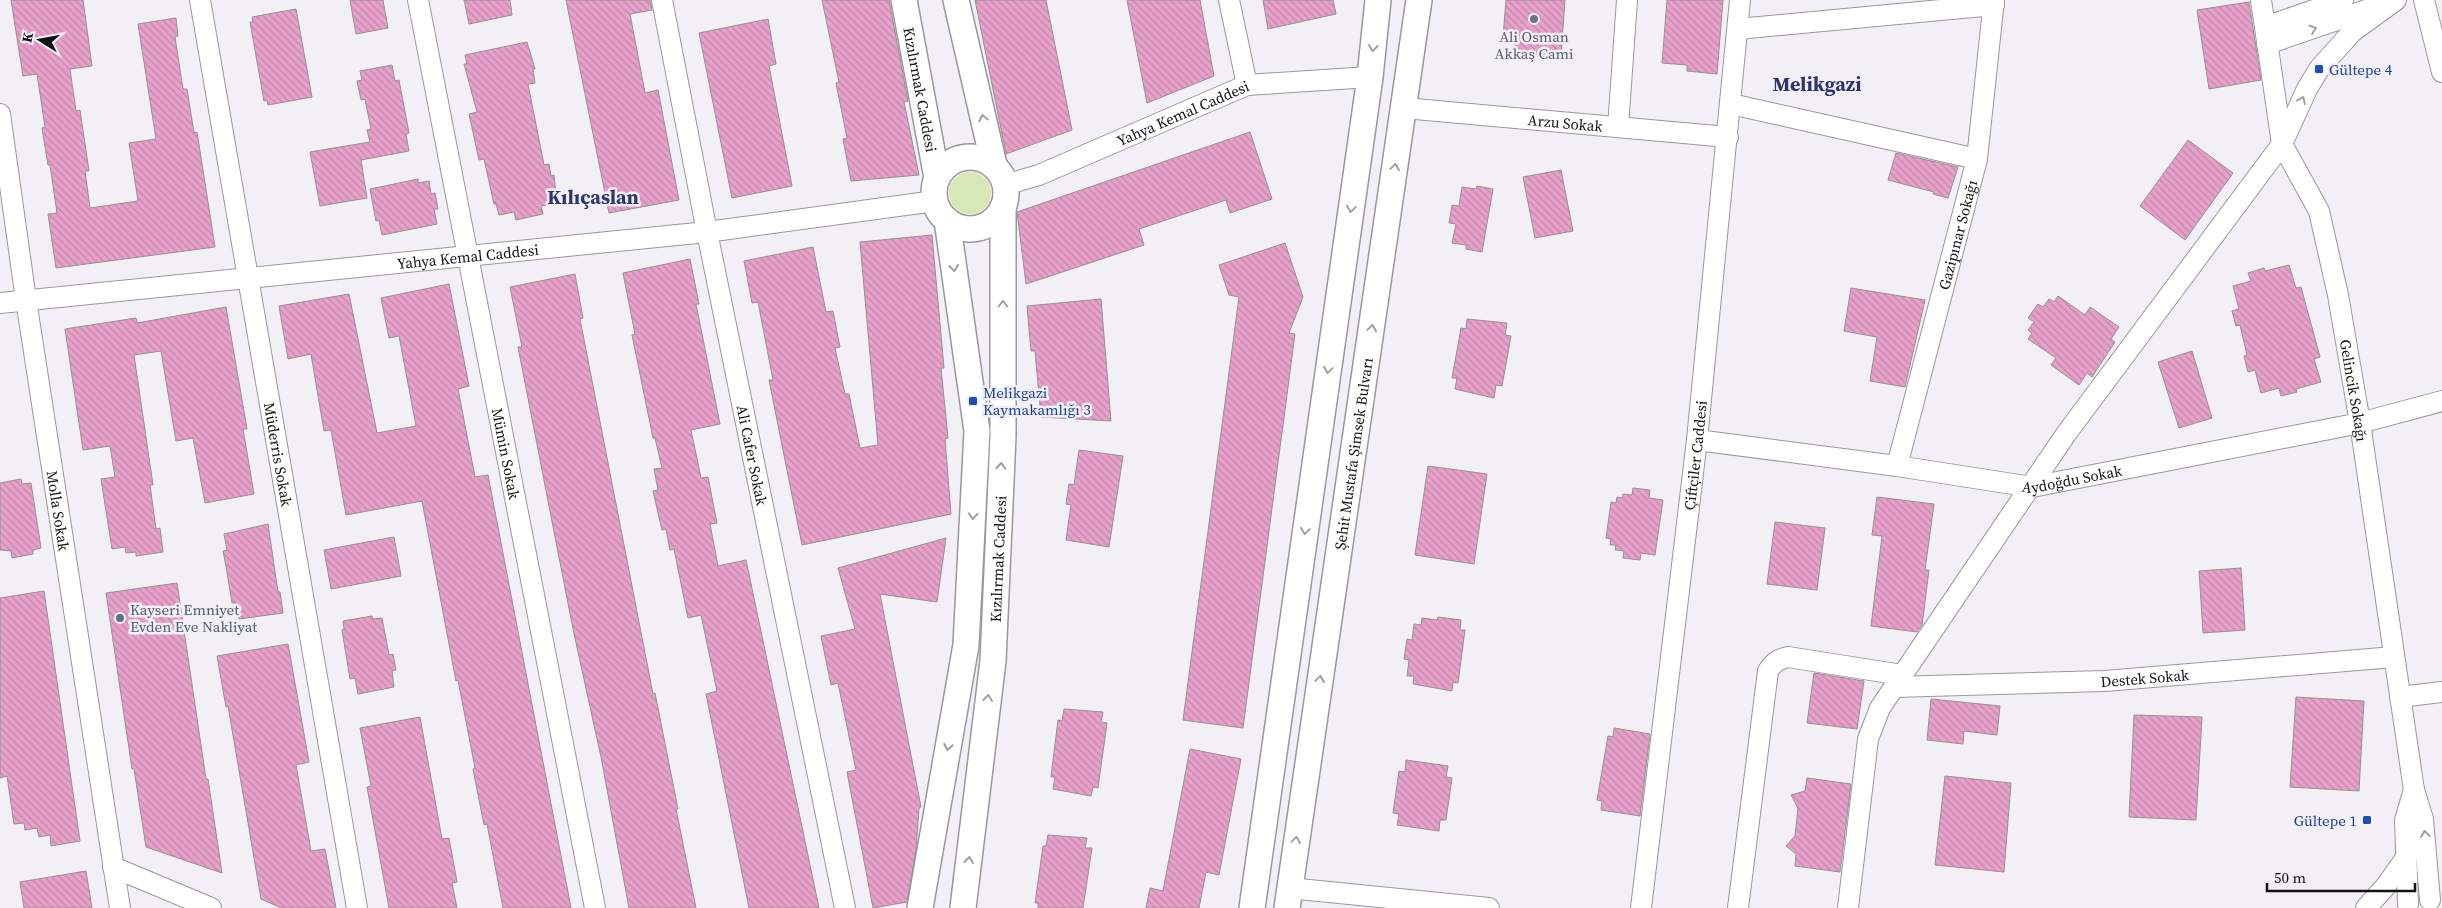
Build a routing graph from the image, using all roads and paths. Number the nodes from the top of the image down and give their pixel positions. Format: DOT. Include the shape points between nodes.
graph roads {
  1 [pos="200,0"];
  2 [pos="418,0"];
  3 [pos="662,0"];
  4 [pos="904,0"];
  5 [pos="956,0"];
  6 [pos="1229,0"];
  7 [pos="1378,0"];
  8 [pos="1419,0"];
  9 [pos="1627,0"];
  10 [pos="1740,0"];
  11 [pos="2261,0"];
  12 [pos="2343,0"];
  13 [pos="2396,0"];
  14 [pos="2424,0"];
  15 [pos="1994,3"];
  16 [pos="1738,29"];
  17 [pos="2266,36"];
  18 [pos="2442,72"];
  19 [pos="1370,77"];
  20 [pos="1247,85"];
  21 [pos="1731,104"];
  22 [pos="1404,108"];
  23 [pos="0,114"];
  24 [pos="1618,127"];
  25 [pos="1728,137"];
  26 [pos="2282,144"];
  27 [pos="1977,159"];
  28 [pos="1001,186"];
  29 [pos="940,200"];
  30 [pos="707,232"];
  31 [pos="469,255"];
  32 [pos="248,280"];
  33 [pos="26,300"];
  34 [pos="0,303"];
  35 [pos="2442,401"];
  36 [pos="2360,423"];
  37 [pos="1697,440"];
  38 [pos="1897,466"];
  39 [pos="2032,487"];
  40 [pos="2394,657"];
  41 [pos="1898,681"];
  42 [pos="2442,692"];
  43 [pos="2400,697"];
  44 [pos="2414,790"];
  45 [pos="2408,856"];
  46 [pos="113,867"];
  47 [pos="1288,898"];
  48 [pos="2437,904"];
  49 [pos="2407,906"];
  50 [pos="120,908"];
  51 [pos="211,908"];
  52 [pos="357,908"];
  53 [pos="594,908"];
  54 [pos="845,908"];
  55 [pos="920,908"];
  56 [pos="963,908"];
  57 [pos="1252,908"];
  58 [pos="1489,908"];
  59 [pos="1641,908"];
  60 [pos="1738,908"];
  61 [pos="1848,908"];
  62 [pos="2366,908"];
  1 -- 32 [label="street, Müderris Sokak"];
  2 -- 31 [label="street, Mümin Sokak"];
  3 -- 30 [label="street, Ali Cafer Sokak"];
  4 -- 29 [label="main road, Kızılırmak Caddesi"];
  28 -- 5 [label="main road, Kızılırmak Caddesi, one-way"];
  6 -- 20 [label="street"];
  7 -- 19 [label="main road, one-way"];
  8 -- 22 [label="main road, Şehit Mustafa Şimsek Bulvarı"];
  9 -- 24 [label="street"];
  10 -- 16 [label="street, Çiftçiler Caddesi"];
  11 -- 17 [label="street, Gelincik Sokağı"];
  12 -- 17 [label="street"];
  17 -- 13 [label="street, one-way"];
  26 -- 13 [label="street, one-way" via="2319,69 2352,32"];
  14 -- 18 [label="street"];
  15 -- 16 [label="street"];
  15 -- 27 [label="street, Gazipınar Sokağı"];
  16 -- 21 [label="street, Çiftçiler Caddesi"];
  17 -- 26 [label="street, Gelincik Sokağı"];
  19 -- 20 [label="street, Yahya Kemal Caddesi"];
  19 -- 57 [label="main road, one-way"];
  20 -- 28 [label="street, Yahya Kemal Caddesi" via="1039,175"];
  21 -- 25 [label="street, Çiftçiler Caddesi"];
  21 -- 27 [label="street"];
  22 -- 24 [label="street, Arzu Sokak"];
  47 -- 22 [label="main road, Şehit Mustafa Şimsek Bulvarı, one-way"];
  23 -- 33 [label="street, Molla Sokak"];
  24 -- 25 [label="street, Arzu Sokak"];
  25 -- 37 [label="street, Çiftçiler Caddesi"];
  26 -- 36 [label="street, Gelincik Sokağı" via="2319,211 2338,295"];
  26 -- 39 [label="street" via="2132,343"];
  27 -- 38 [label="street, Gazipınar Sokağı"];
  28 -- 29 [label="main road" via="989,223 978,228 956,226"];
  28 -- 29 [label="main road" via="979,158 962,157 952,162"];
  56 -- 28 [label="main road, Kızılırmak Caddesi, one-way" via="993,661 1003,436"];
  29 -- 30 [label="street, Yahya Kemal Caddesi"];
  29 -- 55 [label="main road, Kızılırmak Caddesi, one-way" via="977,431 966,645"];
  30 -- 31 [label="street, Yahya Kemal Caddesi"];
  30 -- 54 [label="street, Ali Cafer Sokak"];
  31 -- 32 [label="street, Yahya Kemal Caddesi"];
  31 -- 53 [label="street, Mümin Sokak"];
  32 -- 33 [label="street, Yahya Kemal Caddesi"];
  32 -- 52 [label="street, Müderris Sokak"];
  33 -- 34 [label="street, Yahya Kemal Caddesi"];
  33 -- 46 [label="street, Molla Sokak"];
  35 -- 36 [label="street, Aydoğdu Sokak"];
  36 -- 39 [label="street, Aydoğdu Sokak"];
  36 -- 40 [label="street, Gelincik Sokağı"];
  37 -- 38 [label="street, Aydoğdu Sokak"];
  37 -- 59 [label="street, Çiftçiler Caddesi"];
  38 -- 39 [label="street, Aydoğdu Sokak"];
  39 -- 41 [label="street"];
  40 -- 41 [label="street, Destek Sokak" via="2105,681"];
  40 -- 43 [label="street, Gelincik Sokağı"];
  41 -- 60 [label="street, Destek Sokak" via="1788,657 1771,665"];
  41 -- 61 [label="street" via="1880,708 1868,739"];
  42 -- 43 [label="street"];
  43 -- 44 [label="street, Gelincik Sokağı"];
  44 -- 45 [label="street, Gelincik Sokağı" via="2405,820"];
  48 -- 44 [label="street, Gelincik Sokağı, one-way" via="2423,819"];
  45 -- 49 [label="street, Gelincik Sokağı"];
  45 -- 62 [label="street"];
  46 -- 50 [label="street, Molla Sokak"];
  46 -- 51 [label="street"];
  47 -- 58 [label="street"];
  48 -- 49 [label="street" via="2415,900"];
}
